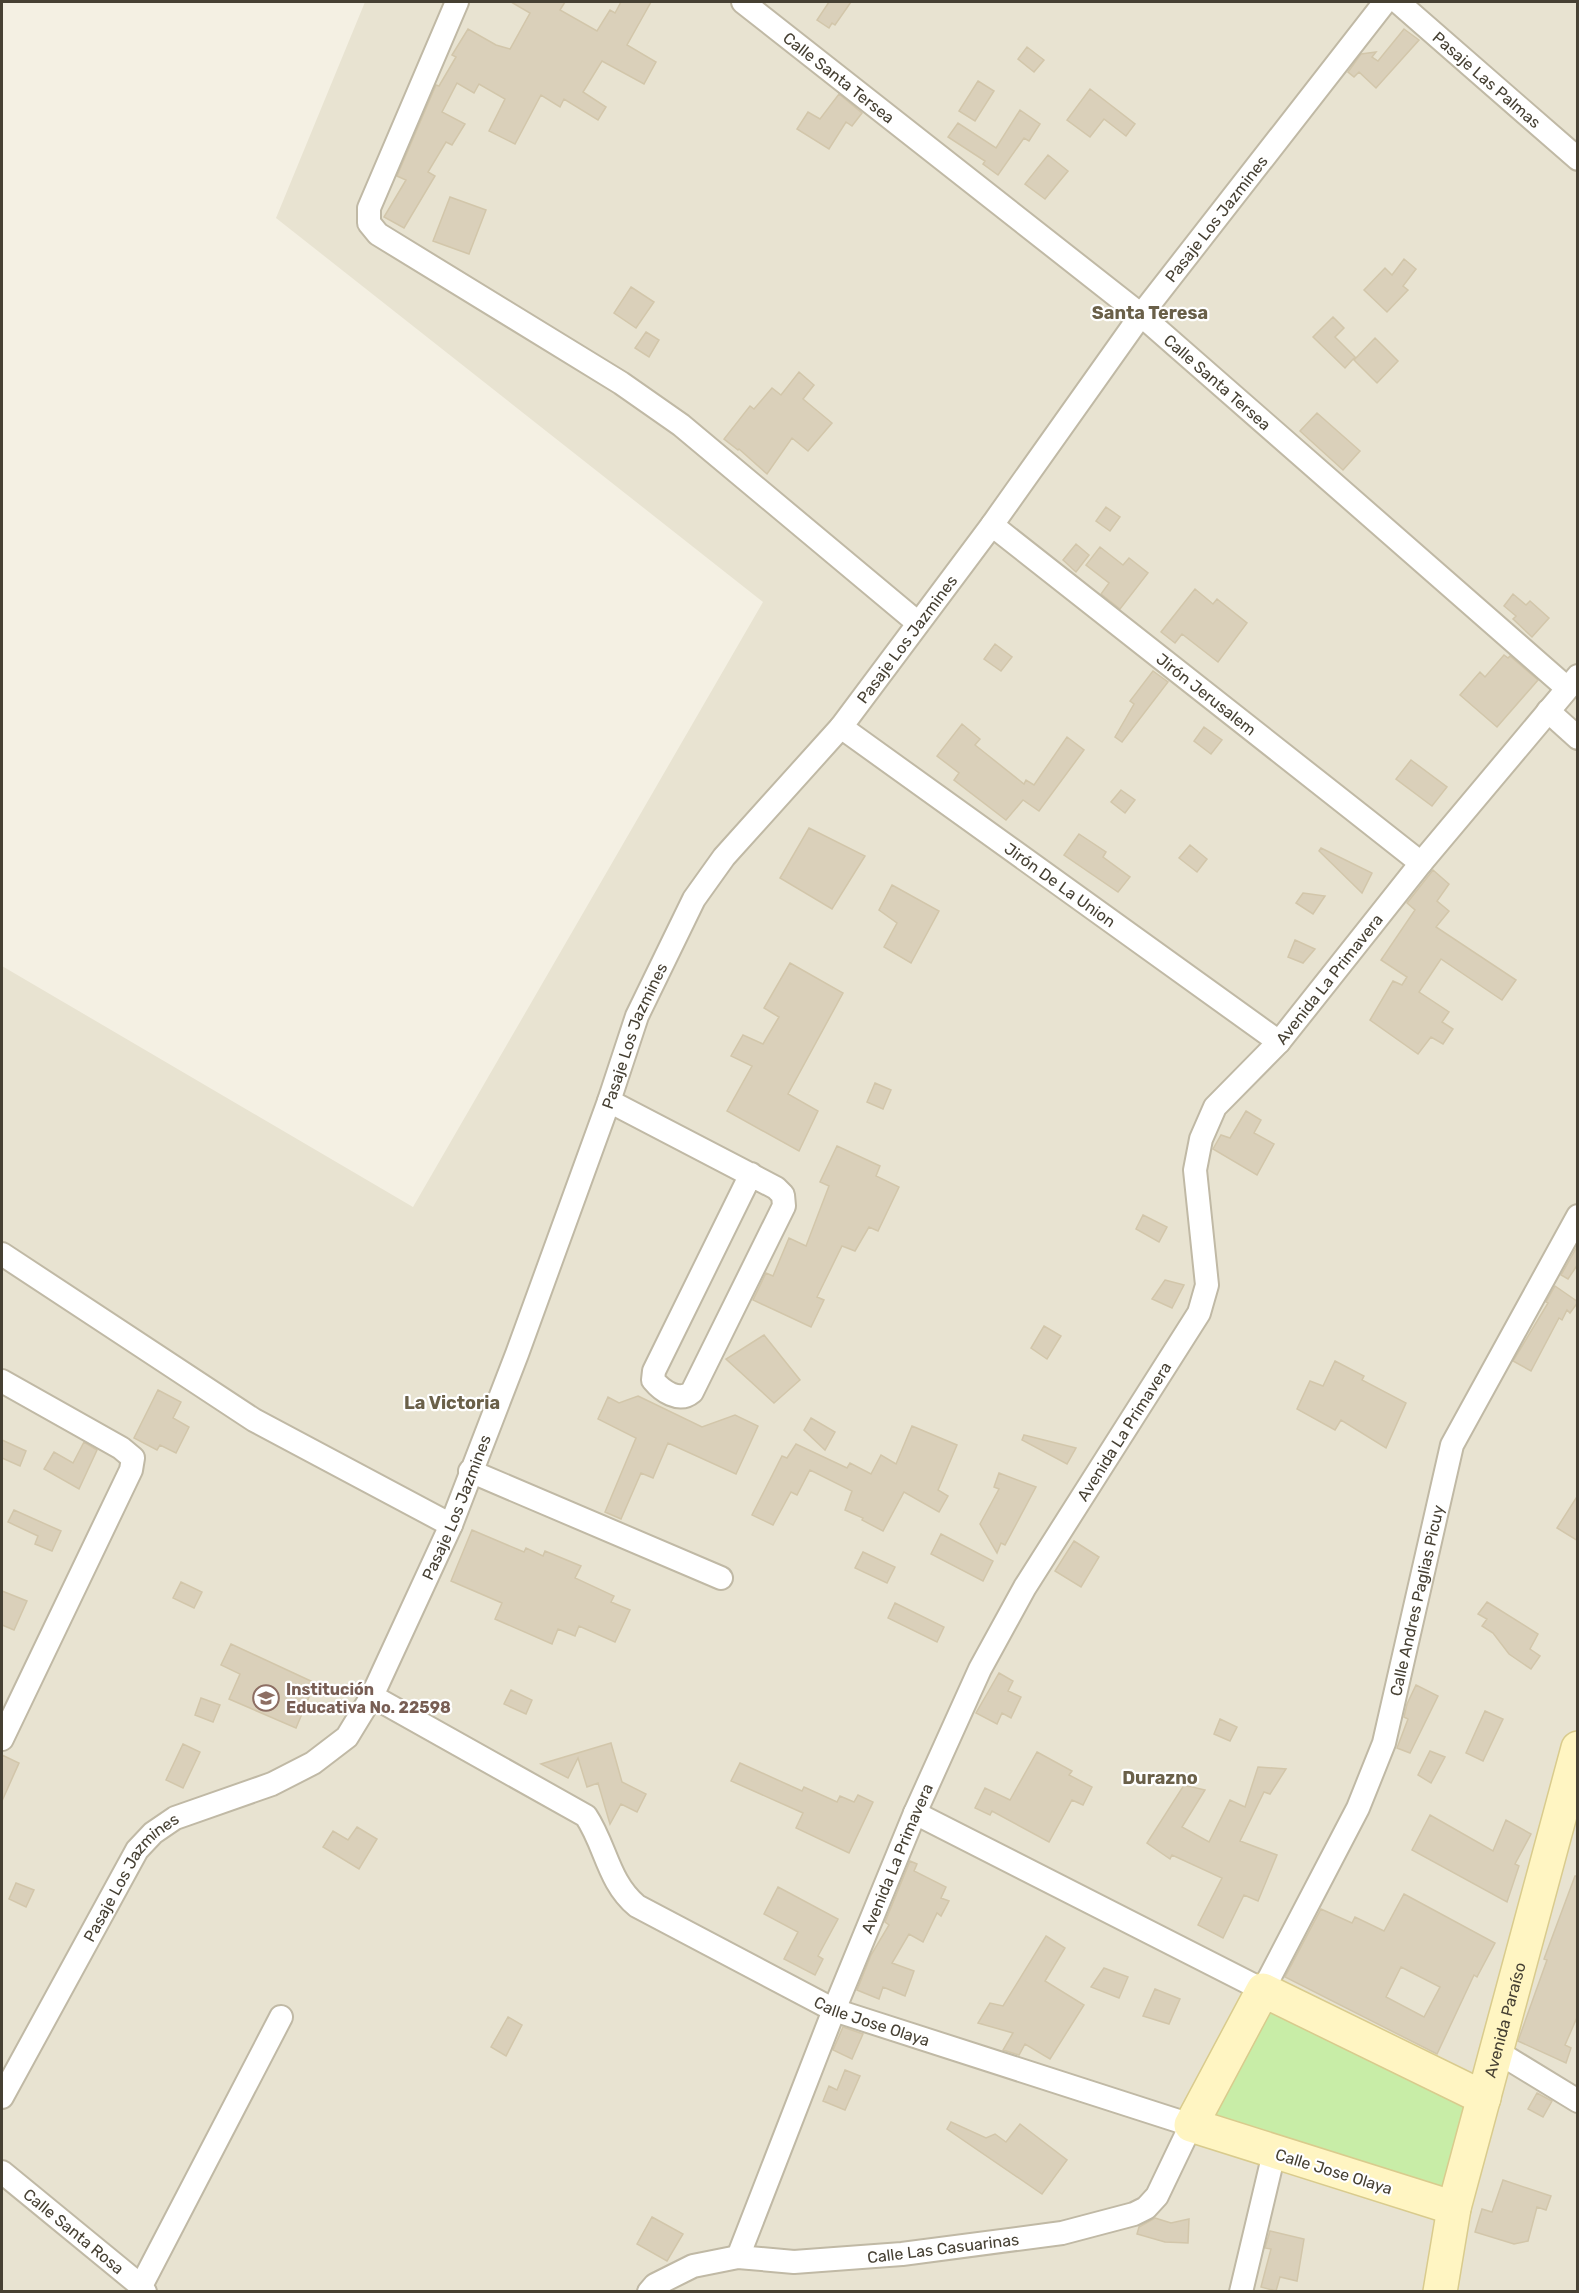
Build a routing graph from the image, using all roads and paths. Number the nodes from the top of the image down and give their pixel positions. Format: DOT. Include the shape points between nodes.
graph roads {
  1 [pos="457,2"];
  2 [pos="742,2"];
  3 [pos="1386,2"];
  4 [pos="1398,2"];
  5 [pos="1578,159"];
  6 [pos="1141,315"];
  7 [pos="992,525"];
  8 [pos="918,623"];
  9 [pos="1572,682"];
  10 [pos="1548,711"];
  11 [pos="841,727"];
  12 [pos="1578,738"];
  13 [pos="1421,863"];
  14 [pos="1279,1042"];
  15 [pos="609,1101"];
  16 [pos="751,1174"];
  17 [pos="1578,1216"];
  18 [pos="2,1254"];
  19 [pos="2,1381"];
  20 [pos="471,1471"];
  21 [pos="451,1525"];
  22 [pos="721,1578"];
  23 [pos="372,1696"];
  24 [pos="2,1739"];
  25 [pos="1577,1751"];
  26 [pos="915,1813"];
  27 [pos="1263,1990"];
  28 [pos="834,2010"];
  29 [pos="281,2017"];
  30 [pos="1496,2051"];
  31 [pos="2,2097"];
  32 [pos="1484,2098"];
  33 [pos="1578,2101"];
  34 [pos="1191,2125"];
  35 [pos="1274,2153"];
  36 [pos="2,2172"];
  37 [pos="1454,2208"];
  38 [pos="738,2257"];
  39 [pos="143,2289"];
  40 [pos="649,2292"];
  41 [pos="1241,2292"];
  42 [pos="1440,2292"];
  1 -- 8 [label="street" via="369,208 369,223 378,234 621,383 681,425"];
  2 -- 6 [label="street, Calle Santa Tersea"];
  3 -- 6 [label="street, Pasaje Los Jazmines"];
  4 -- 5 [label="street, Pasaje Las Palmas"];
  6 -- 7 [label="street, Pasaje Los Jazmines"];
  6 -- 9 [label="street, Calle Santa Tersea"];
  7 -- 8 [label="street, Pasaje Los Jazmines"];
  7 -- 13 [label="street, Jirón Jerusalem"];
  8 -- 11 [label="street, Pasaje Los Jazmines"];
  9 -- 10 [label="street, Avenida La Primavera"];
  10 -- 12 [label="street"];
  10 -- 13 [label="street, Avenida La Primavera"];
  11 -- 14 [label="street, Jirón De La Union"];
  11 -- 15 [label="street, Pasaje Los Jazmines" via="724,857 694,898 636,1016"];
  13 -- 14 [label="street, Avenida La Primavera"];
  14 -- 26 [label="street, Avenida La Primavera" via="1215,1107 1201,1139 1195,1170 1207,1285 1199,1313 1024,1587 980,1669"];
  15 -- 16 [label="street"];
  15 -- 20 [label="street, Pasaje Los Jazmines"];
  16 -- 16 [label="street" via="654,1371 653,1380 660,1388 679,1397 692,1392 784,1206 783,1195 776,1188"];
  17 -- 27 [label="street, Calle Andres Paglias Picuy" via="1452,1445 1384,1743 1358,1808"];
  18 -- 21 [label="street" via="254,1420"];
  19 -- 24 [label="street" via="133,1458 131,1470"];
  20 -- 21 [label="street, Pasaje Los Jazmines"];
  20 -- 22 [label="street"];
  21 -- 23 [label="street, Pasaje Los Jazmines"];
  23 -- 28 [label="street, Calle Jose Olaya" via="586,1816 616,1882 638,1906"];
  23 -- 31 [label="street, Pasaje Los Jazmines" via="346,1737 313,1763 272,1784 175,1818 137,1850"];
  25 -- 30 [label="main road, Avenida Paraíso"];
  26 -- 27 [label="street"];
  26 -- 28 [label="street, Avenida La Primavera"];
  27 -- 32 [label="main road"];
  27 -- 34 [label="main road"];
  28 -- 34 [label="street, Calle Jose Olaya"];
  28 -- 38 [label="street, Avenida La Primavera"];
  29 -- 39 [label="street"];
  30 -- 32 [label="main road, Avenida Paraíso"];
  30 -- 33 [label="street"];
  32 -- 37 [label="main road, Avenida Paraíso"];
  34 -- 35 [label="main road, Calle Jose Olaya"];
  34 -- 38 [label="street, Calle Las Casuarinas" via="1157,2196 1134,2214 1062,2233 902,2254 794,2262"];
  35 -- 37 [label="main road, Calle Jose Olaya"];
  35 -- 41 [label="street"];
  36 -- 39 [label="street, Calle Santa Rosa"];
  37 -- 42 [label="main road, Avenida Paraíso"];
  38 -- 40 [label="street, Calle Las Casuarinas" via="693,2266"];
}
